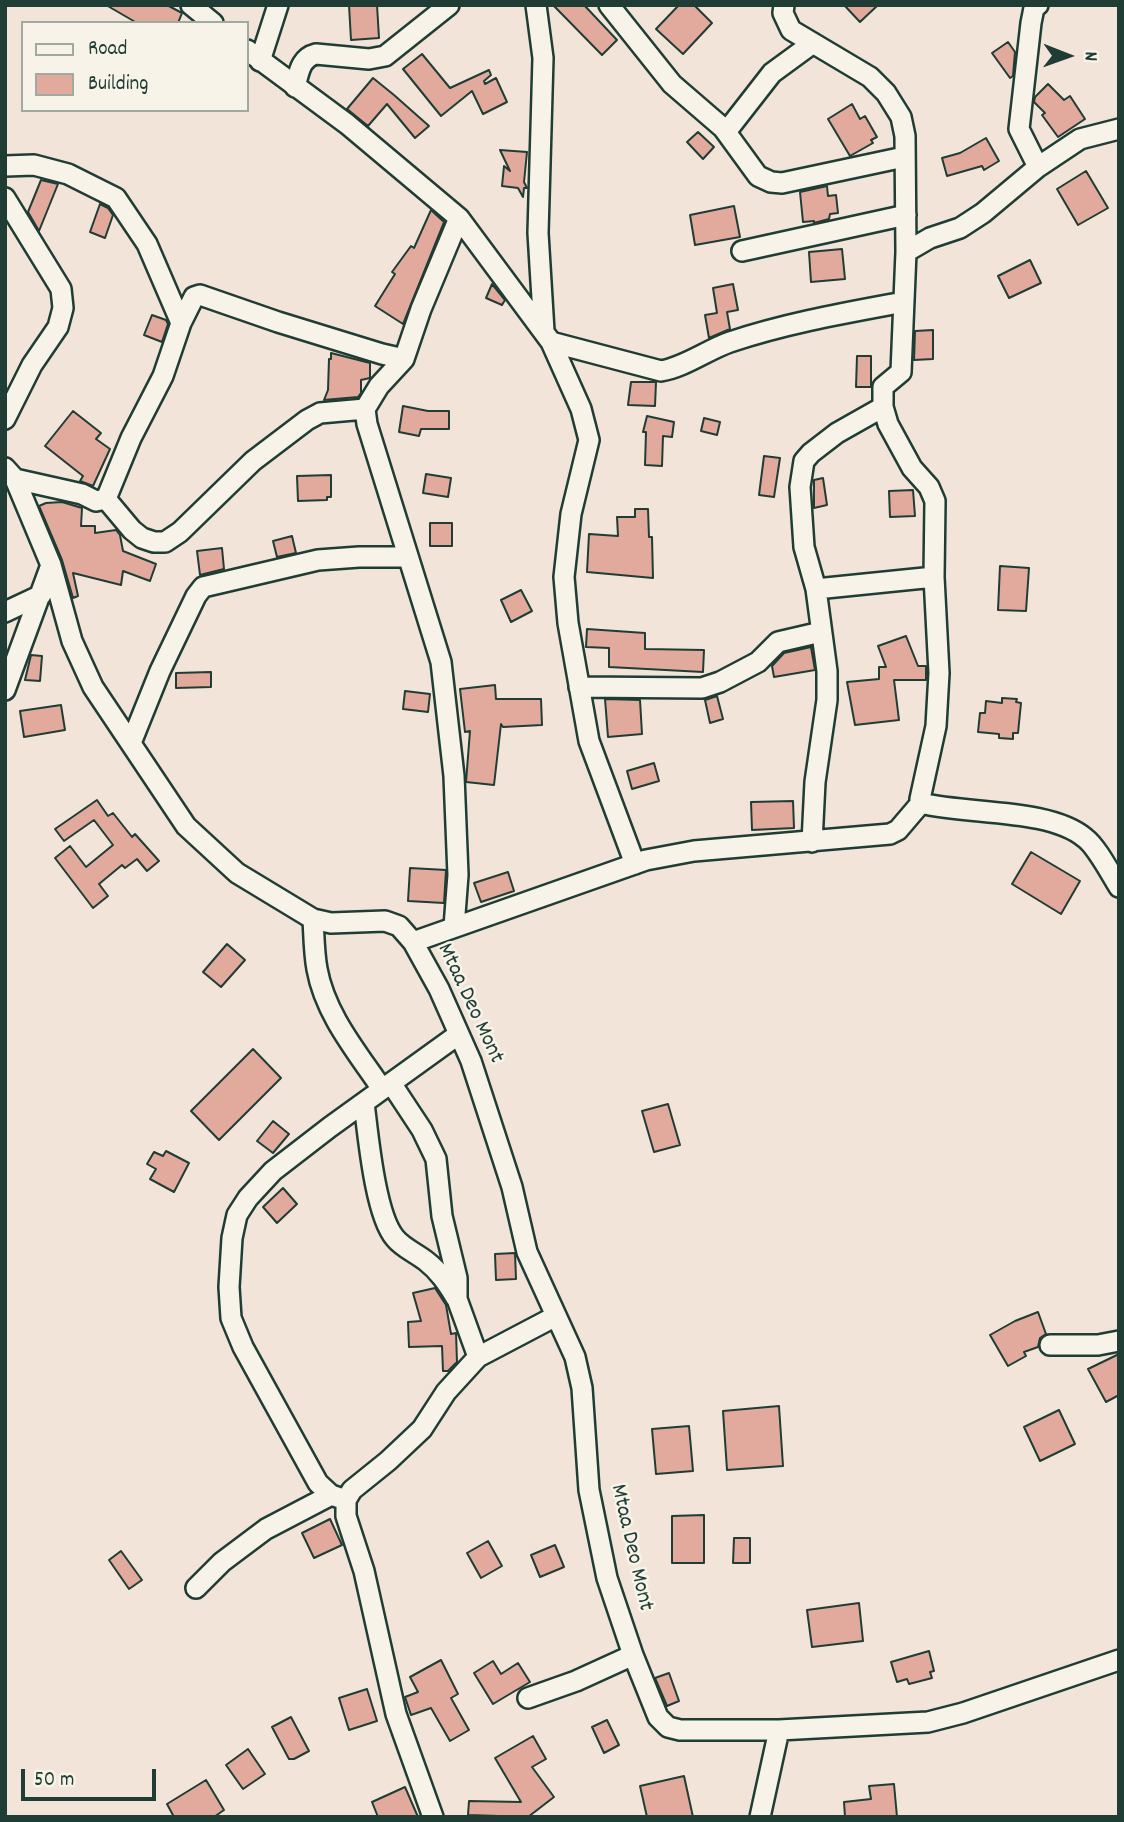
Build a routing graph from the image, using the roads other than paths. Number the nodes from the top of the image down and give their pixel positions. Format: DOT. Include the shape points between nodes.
graph roads {
  1 [pos="191,5"];
  2 [pos="278,5"];
  3 [pos="449,5"];
  4 [pos="536,5"];
  5 [pos="609,5"];
  6 [pos="784,5"];
  7 [pos="1038,5"];
  8 [pos="211,21"];
  9 [pos="813,43"];
  10 [pos="253,56"];
  11 [pos="295,87"];
  12 [pos="1119,129"];
  13 [pos="726,132"];
  14 [pos="904,157"];
  15 [pos="5,166"];
  16 [pos="1038,167"];
  17 [pos="5,198"];
  18 [pos="906,215"];
  19 [pos="459,218"];
  20 [pos="742,251"];
  21 [pos="906,251"];
  22 [pos="904,302"];
  23 [pos="181,323"];
  24 [pos="547,337"];
  25 [pos="404,359"];
  26 [pos="883,407"];
  27 [pos="365,410"];
  28 [pos="5,419"];
  29 [pos="10,474"];
  30 [pos="106,499"];
  31 [pos="407,557"];
  32 [pos="51,565"];
  33 [pos="934,577"];
  34 [pos="816,589"];
  35 [pos="41,594"];
  36 [pos="5,612"];
  37 [pos="821,632"];
  38 [pos="579,687"];
  39 [pos="5,690"];
  40 [pos="131,743"];
  41 [pos="921,803"];
  42 [pos="812,842"];
  43 [pos="635,864"];
  44 [pos="1119,887"];
  45 [pos="313,919"];
  46 [pos="454,927"];
  47 [pos="413,942"];
  48 [pos="459,1034"];
  49 [pos="386,1086"];
  50 [pos="364,1103"];
  51 [pos="457,1299"];
  52 [pos="556,1316"];
  53 [pos="1119,1341"];
  54 [pos="1050,1345"];
  55 [pos="478,1357"];
  56 [pos="338,1497"];
  57 [pos="196,1588"];
  58 [pos="634,1655"];
  59 [pos="1119,1660"];
  60 [pos="528,1698"];
  61 [pos="779,1730"];
  62 [pos="433,1817"];
  63 [pos="760,1817"];
  1 -- 8 [label="street"];
  2 -- 10 [label="street"];
  3 -- 11 [label="street" via="385,56 309,56"];
  4 -- 24 [label="street" via="543,58 538,233"];
  5 -- 13 [label="street" via="672,84"];
  6 -- 9 [label="street" via="791,30"];
  7 -- 16 [label="street" via="1031,23 1019,129"];
  9 -- 13 [label="street" via="772,73"];
  9 -- 14 [label="street" via="870,77 886,93 901,117"];
  10 -- 11 [label="street"];
  11 -- 19 [label="street" via="347,124"];
  12 -- 16 [label="street" via="1080,139"];
  13 -- 14 [label="street" via="758,176 771,182"];
  14 -- 18 [label="street"];
  15 -- 23 [label="street" via="34,164 68,174 116,198 147,244"];
  16 -- 21 [label="street" via="960,228"];
  17 -- 28 [label="street" via="61,289 63,308 58,327 32,365"];
  18 -- 20 [label="street"];
  18 -- 21 [label="street"];
  19 -- 24 [label="street"];
  19 -- 25 [label="street"];
  21 -- 22 [label="street"];
  22 -- 24 [label="street" via="810,319 729,343 661,371"];
  22 -- 26 [label="street" via="901,372 883,387"];
  23 -- 25 [label="street" via="194,297 200,295"];
  23 -- 30 [label="street" via="163,376"];
  24 -- 38 [label="street" via="581,409 589,440 571,514 564,577"];
  25 -- 27 [label="street"];
  26 -- 33 [label="street" via="912,468 935,501"];
  26 -- 34 [label="street" via="837,433 804,461 800,487 804,547"];
  27 -- 30 [label="street" via="320,413 307,420 253,461 165,542 142,538"];
  27 -- 31 [label="street"];
  29 -- 30 [label="street" via="96,501"];
  29 -- 32 [label="street"];
  31 -- 40 [label="street" via="318,560 203,587 160,671"];
  31 -- 46 [label="street" via="441,662 450,731 458,875"];
  32 -- 35 [label="street"];
  32 -- 40 [label="street" via="72,640 93,687"];
  33 -- 34 [label="street"];
  33 -- 41 [label="street" via="939,673 936,726"];
  34 -- 37 [label="street"];
  35 -- 36 [label="street"];
  35 -- 39 [label="street"];
  37 -- 38 [label="street" via="778,642 758,662 702,688"];
  37 -- 42 [label="street" via="827,700"];
  38 -- 43 [label="street" via="589,741"];
  40 -- 45 [label="street" via="186,826 237,873"];
  41 -- 42 [label="street" via="890,834"];
  41 -- 44 [label="street" via="1067,827 1087,839"];
  42 -- 43 [label="street" via="694,851"];
  43 -- 46 [label="street"];
  45 -- 47 [label="street" via="385,921 399,926"];
  45 -- 49 [label="street" via="317,969 325,997 338,1023"];
  46 -- 47 [label="street"];
  47 -- 48 [label="street, Mtaa Deo Mont"];
  48 -- 49 [label="street"];
  48 -- 52 [label="street, Mtaa Deo Mont" via="512,1188 527,1252"];
  49 -- 50 [label="street"];
  49 -- 51 [label="street" via="422,1130 436,1159"];
  50 -- 51 [label="street" via="373,1172 388,1227 395,1238 444,1277"];
  50 -- 56 [label="street" via="273,1171 237,1215 232,1238 232,1318 243,1347 318,1483"];
  51 -- 55 [label="street"];
  52 -- 55 [label="street"];
  52 -- 58 [label="street, Mtaa Deo Mont" via="575,1357 592,1502 607,1578"];
  53 -- 54 [label="street"];
  55 -- 56 [label="street" via="446,1392 422,1429"];
  56 -- 57 [label="street" via="266,1529"];
  56 -- 62 [label="street" via="364,1572 396,1714"];
  58 -- 60 [label="street"];
  58 -- 61 [label="street, Mtaa Deo Mont" via="658,1717 668,1727"];
  59 -- 61 [label="street, Mtaa Deo Mont" via="928,1722"];
  61 -- 63 [label="street"];
}
